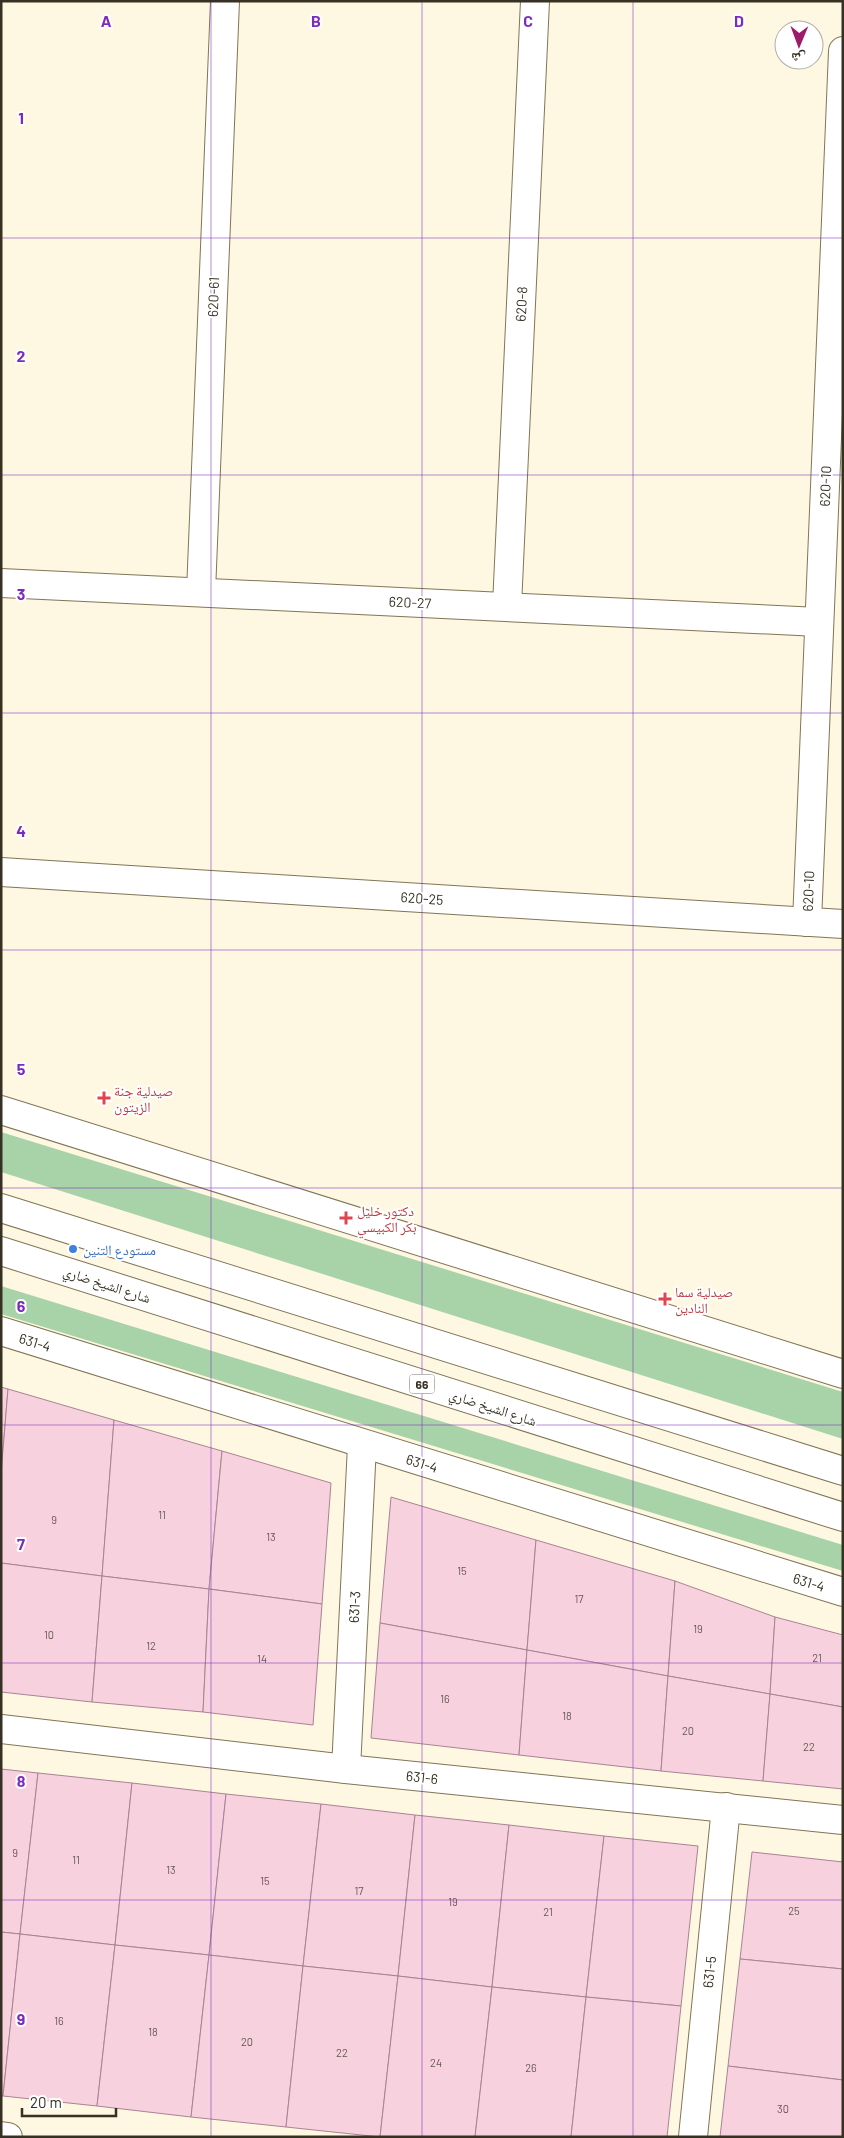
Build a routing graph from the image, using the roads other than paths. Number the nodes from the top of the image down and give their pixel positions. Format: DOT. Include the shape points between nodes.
graph roads {
  1 [pos="225,1"];
  2 [pos="535,1"];
  3 [pos="843,51"];
  4 [pos="841,120"];
  5 [pos="1,583"];
  6 [pos="201,592"];
  7 [pos="507,606"];
  8 [pos="819,622"];
  9 [pos="1,872"];
  10 [pos="807,922"];
  11 [pos="843,924"];
  12 [pos="1,1110"];
  13 [pos="1,1208"];
  14 [pos="1,1250"];
  15 [pos="1,1332"];
  16 [pos="843,1374"];
  17 [pos="362,1445"];
  18 [pos="843,1471"];
  19 [pos="843,1517"];
  20 [pos="843,1592"];
  21 [pos="1,1729"];
  22 [pos="346,1769"];
  23 [pos="726,1807"];
  24 [pos="843,1820"];
  25 [pos="1,2136"];
  26 [pos="8,2137"];
  27 [pos="693,2137"];
  1 -- 6 [label="street, 620-61"];
  2 -- 7 [label="street, 620-8"];
  3 -- 4 [label="street, 620-10"];
  4 -- 8 [label="street, 620-10"];
  5 -- 6 [label="street, 620-27"];
  6 -- 7 [label="street, 620-27"];
  7 -- 8 [label="street, 620-27"];
  8 -- 10 [label="street, 620-10"];
  9 -- 10 [label="street, 620-25"];
  10 -- 11 [label="street, 620-25"];
  12 -- 16 [label="street"];
  13 -- 18 [label="street"];
  14 -- 19 [label="street, شارع الشيخ ضاري / 66"];
  15 -- 17 [label="street, 631-4"];
  17 -- 20 [label="street, 631-4"];
  17 -- 22 [label="street, 631-3"];
  21 -- 22 [label="street, 631-6"];
  22 -- 23 [label="street, 631-6"];
  23 -- 24 [label="street, 631-6"];
  23 -- 27 [label="street, 631-5"];
  25 -- 26 [label="street"];
}
